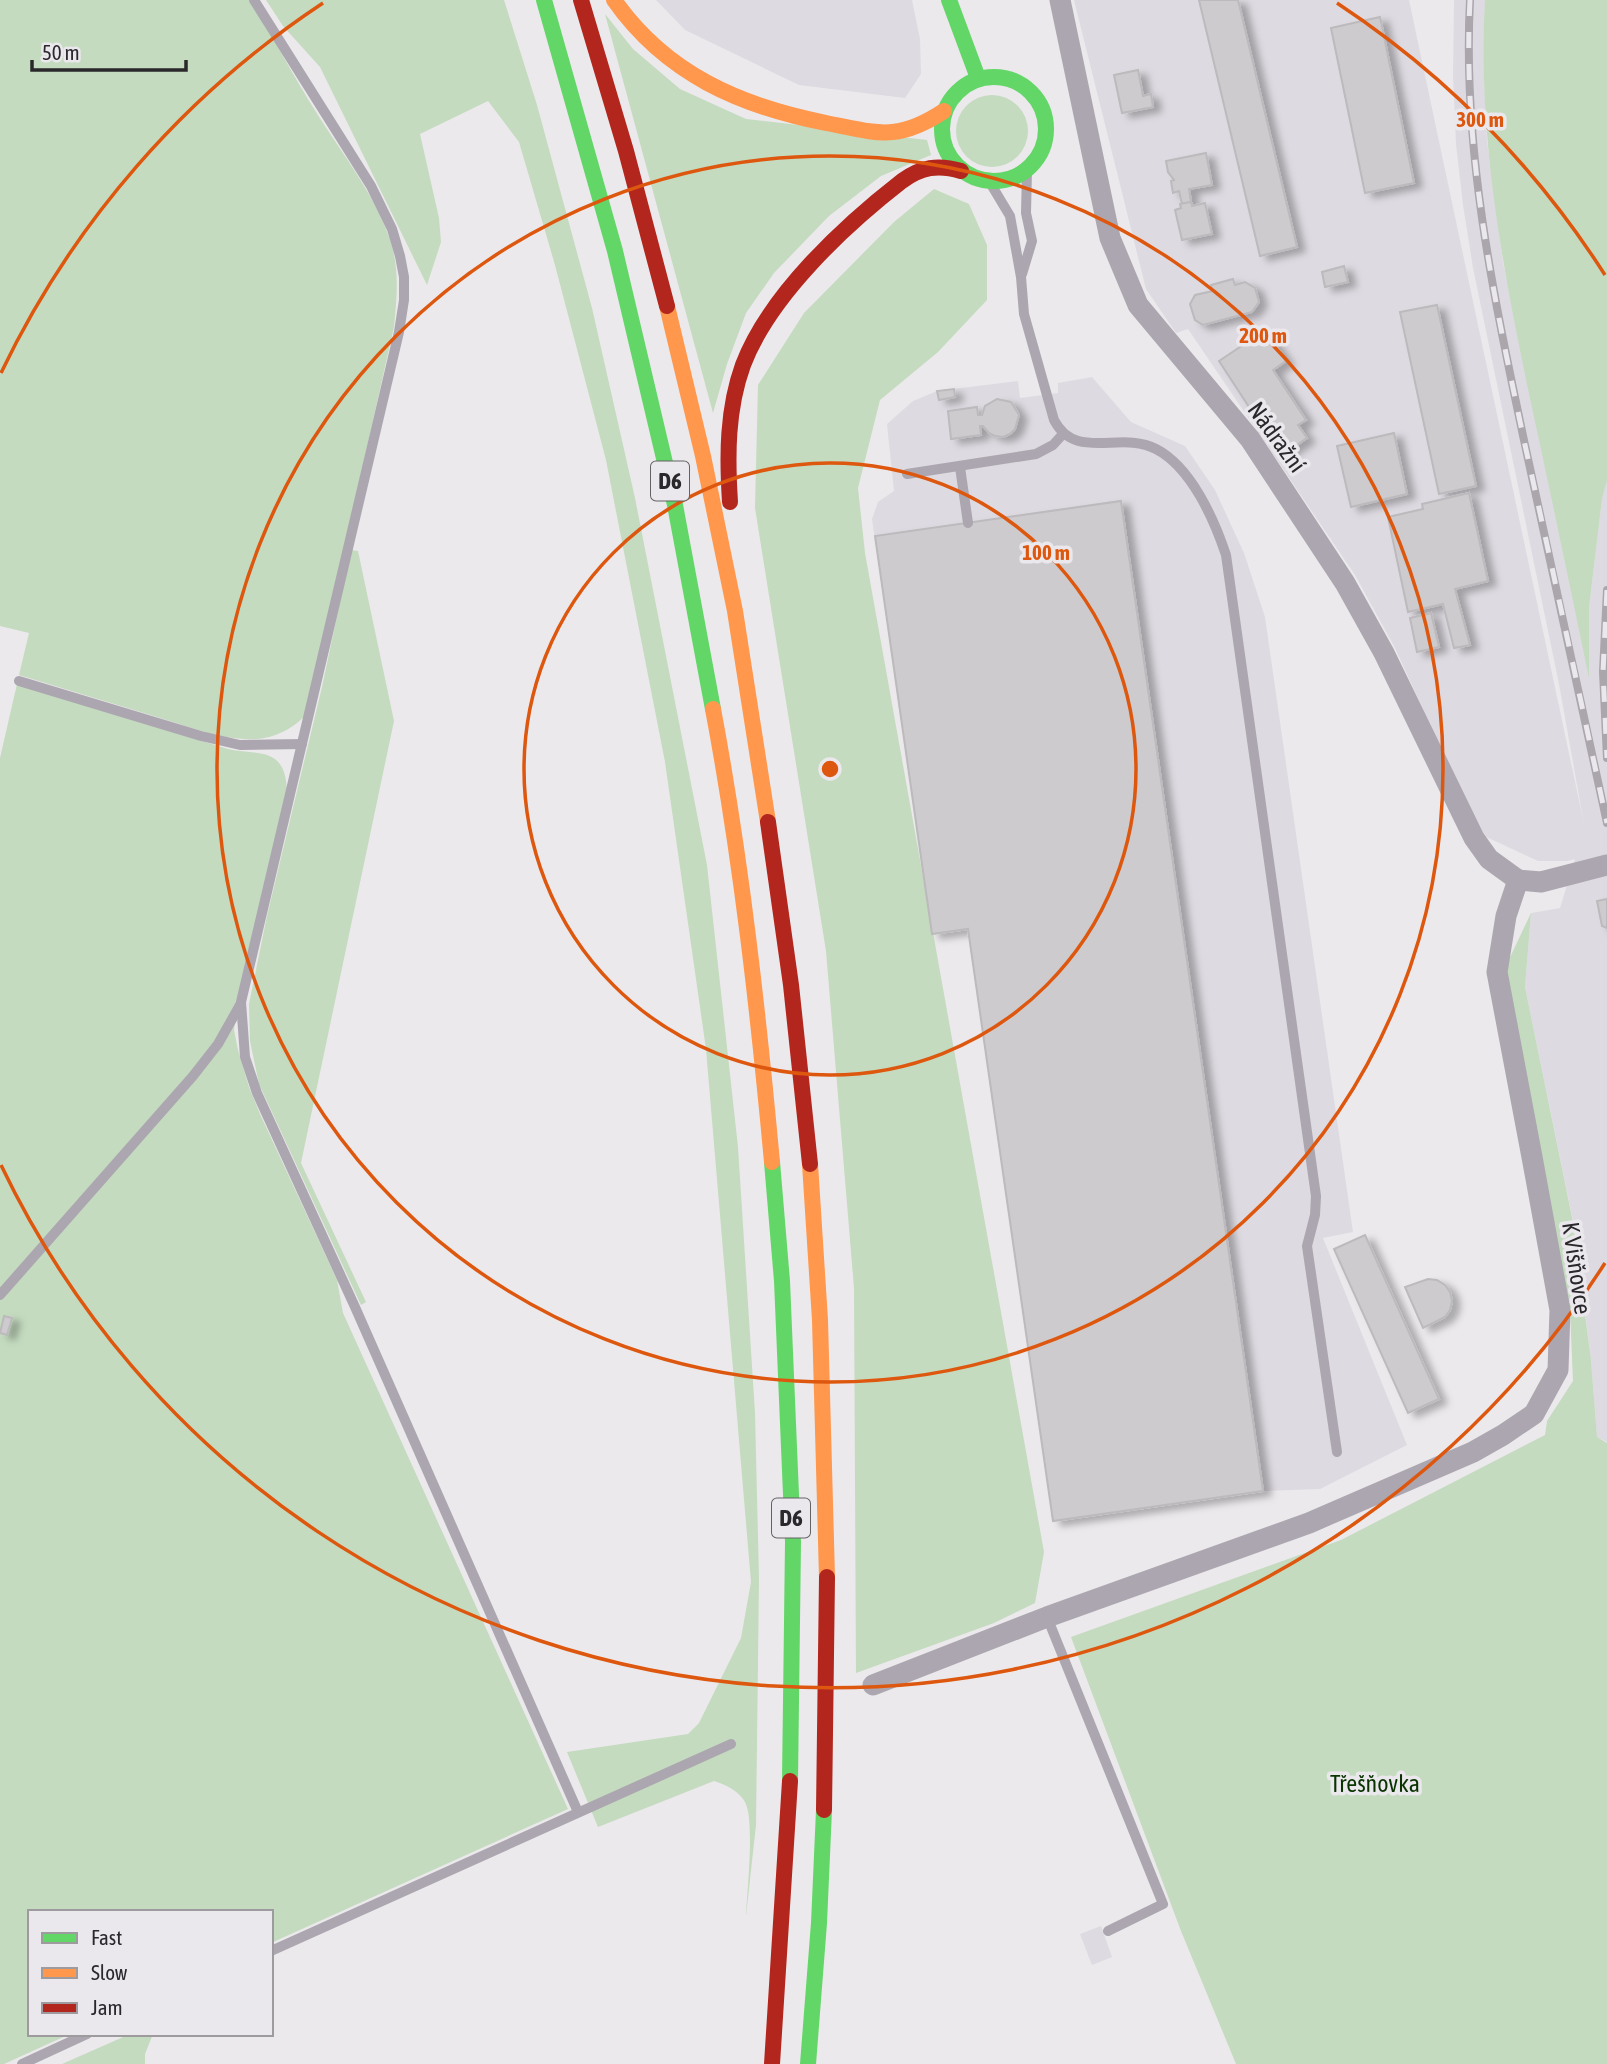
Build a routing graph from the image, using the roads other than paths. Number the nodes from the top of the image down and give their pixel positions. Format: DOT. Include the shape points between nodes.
graph roads {
  1 [pos="254,0"];
  2 [pos="544,0"];
  3 [pos="581,0"];
  4 [pos="614,0"];
  5 [pos="949,0"];
  6 [pos="1060,0"];
  7 [pos="978,78"];
  8 [pos="944,111"];
  9 [pos="1027,170"];
  10 [pos="961,171"];
  11 [pos="989,181"];
  12 [pos="1021,277"];
  13 [pos="1063,434"];
  14 [pos="960,467"];
  15 [pos="907,474"];
  16 [pos="968,523"];
  17 [pos="736,618"];
  18 [pos="19,681"];
  19 [pos="302,744"];
  20 [pos="1607,865"];
  21 [pos="1518,880"];
  22 [pos="241,1002"];
  23 [pos="0,1295"];
  24 [pos="1337,1452"];
  25 [pos="1047,1616"];
  26 [pos="873,1685"];
  27 [pos="731,1744"];
  28 [pos="578,1812"];
  29 [pos="1108,1930"];
  30 [pos="273,1950"];
  31 [pos="83,2036"];
  32 [pos="22,2064"];
  33 [pos="772,2064"];
  34 [pos="808,2064"];
  1 -- 19 [label="lane" via="382,206 404,277 399,332"];
  2 -- 33 [label="main road, D6" via="610,227 651,391 710,678 754,972 779,1218 792,1580 790,1797"];
  3 -- 17 [label="main road, D6" via="644,215"];
  4 -- 8 [label="main road" via="646,38 678,65 759,106 871,131 904,132"];
  5 -- 7 [label="main road"];
  6 -- 21 [label="street, Nádražní" via="1110,238 1138,305 1250,439 1345,583 1474,838 1489,859"];
  7 -- 8 [label="main road" via="951,96"];
  7 -- 9 [label="main road" via="1010,78 1036,97 1044,111 1044,143"];
  8 -- 10 [label="main road" via="943,144"];
  9 -- 11 [label="main road" via="1009,179"];
  9 -- 12 [label="lane" via="1026,213 1032,241"];
  10 -- 11 [label="main road"];
  10 -- 17 [label="main road" via="931,167 906,177 846,228 798,277 767,318 743,364 727,463"];
  11 -- 12 [label="lane" via="1010,216"];
  12 -- 13 [label="lane" via="1024,314 1054,420"];
  13 -- 14 [label="lane" via="1036,454"];
  13 -- 24 [label="lane" via="1089,444 1138,443 1170,459 1203,501 1226,555 1316,1196 1307,1246"];
  14 -- 15 [label="lane"];
  14 -- 16 [label="lane"];
  17 -- 34 [label="main road, D6" via="789,969 815,1217 828,1616 824,1805"];
  18 -- 19 [label="lane" via="240,745"];
  19 -- 22 [label="lane"];
  20 -- 21 [label="street" via="1541,882"];
  21 -- 25 [label="street, K Višňovce" via="1506,916 1497,972 1560,1310 1558,1370 1534,1414 1473,1452 1309,1523"];
  22 -- 23 [label="lane" via="201,1065"];
  22 -- 28 [label="lane" via="245,1057 257,1093"];
  25 -- 26 [label="street, K Višňovce"];
  25 -- 29 [label="lane" via="1163,1904"];
  27 -- 28 [label="lane"];
  28 -- 30 [label="lane"];
  31 -- 32 [label="lane"];
}
